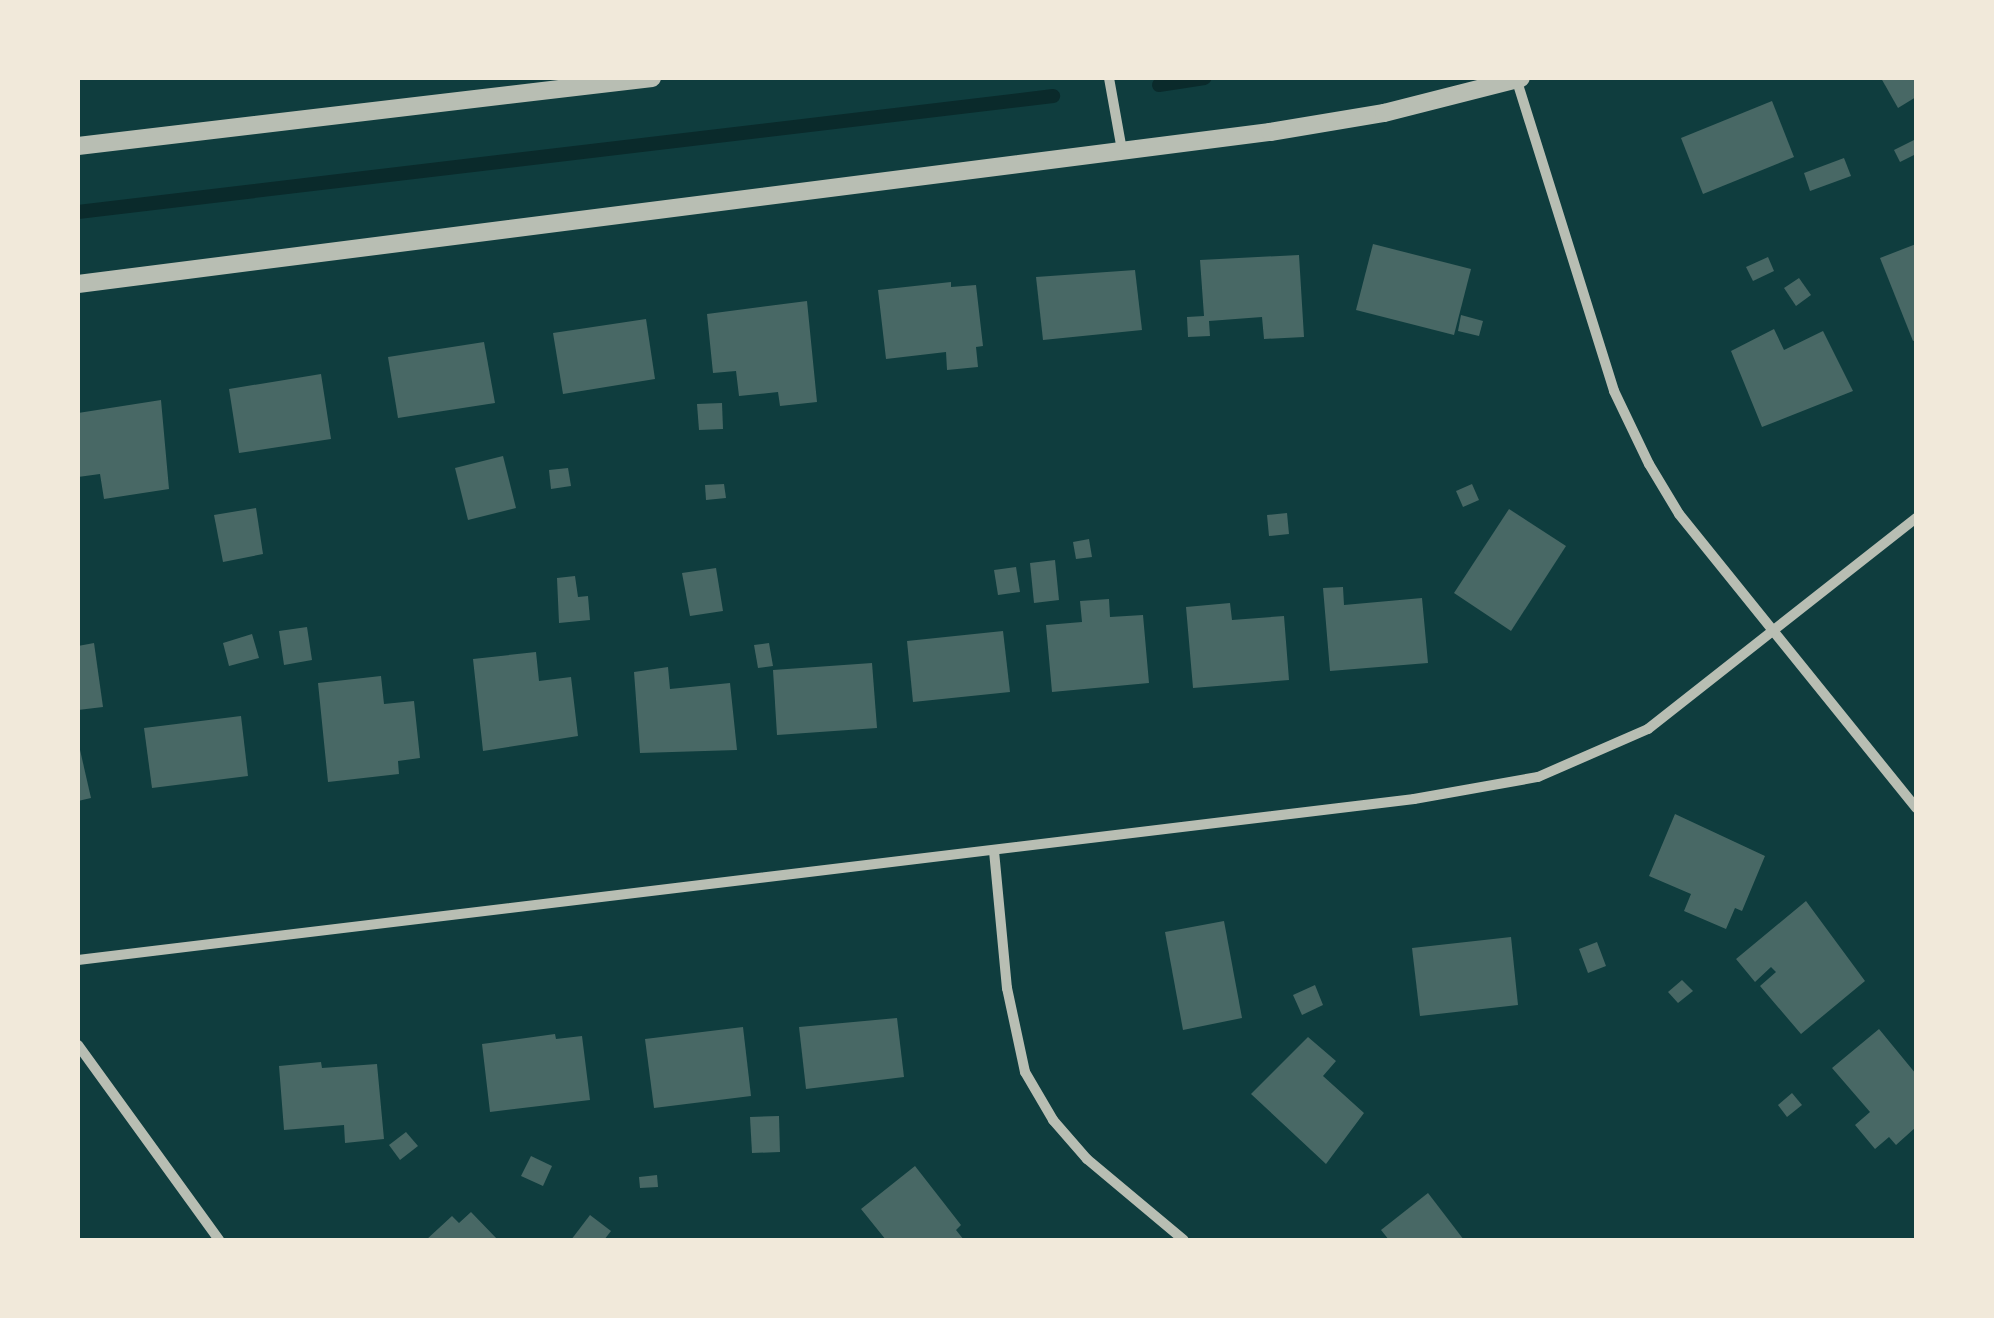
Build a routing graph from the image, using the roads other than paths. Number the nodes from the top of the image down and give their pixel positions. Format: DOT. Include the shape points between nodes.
graph roads {
  1 [pos="652,78"];
  2 [pos="1110,78"];
  3 [pos="1518,78"];
  4 [pos="574,82"];
  5 [pos="78,146"];
  6 [pos="1122,150"];
  7 [pos="78,284"];
  8 [pos="1916,518"];
  9 [pos="1775,632"];
  10 [pos="1916,808"];
  11 [pos="994,851"];
  12 [pos="78,960"];
  13 [pos="78,1045"];
  14 [pos="219,1240"];
  15 [pos="1184,1240"];
  1 -- 4 [label="street"];
  2 -- 6 [label="street"];
  3 -- 6 [label="street" via="1384,112"];
  3 -- 9 [label="street" via="1621,406 1680,514"];
  4 -- 5 [label="street"];
  6 -- 7 [label="street"];
  8 -- 9 [label="street"];
  9 -- 10 [label="street"];
  9 -- 11 [label="street" via="1648,729 1538,777 1414,799"];
  11 -- 12 [label="street"];
  11 -- 15 [label="street" via="1007,988 1026,1072 1053,1120 1087,1159"];
  13 -- 14 [label="street"];
}
